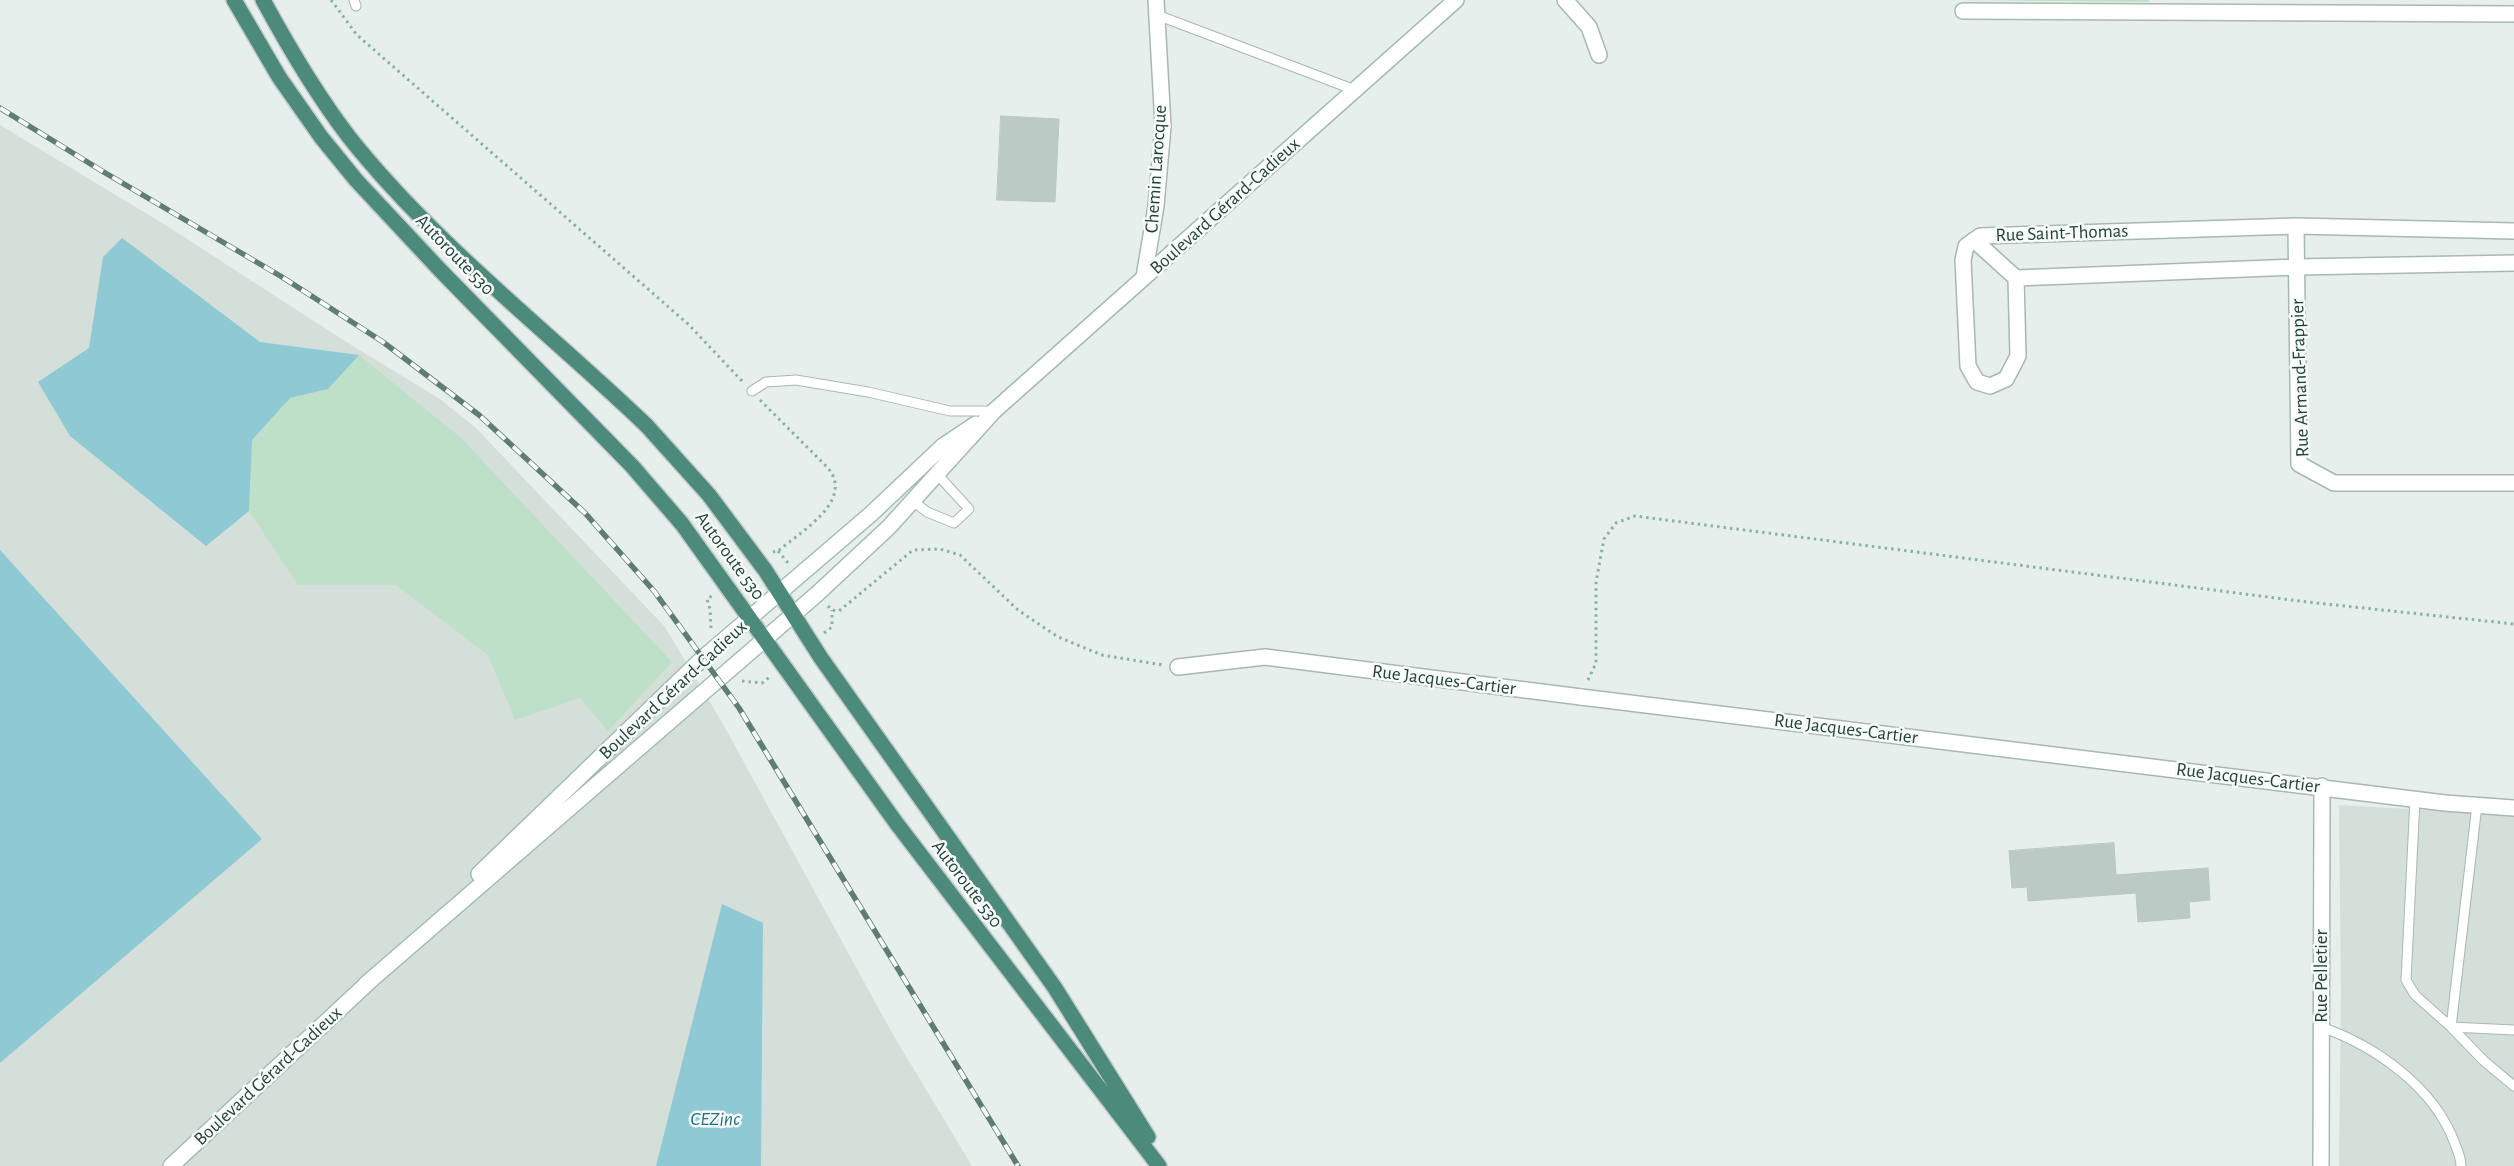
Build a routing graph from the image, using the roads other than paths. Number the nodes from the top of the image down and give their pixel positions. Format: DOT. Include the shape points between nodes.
graph roads {
  1 [pos="234,0"];
  2 [pos="263,0"];
  3 [pos="1456,0"];
  4 [pos="1565,0"];
  5 [pos="1157,7"];
  6 [pos="1963,11"];
  7 [pos="2514,14"];
  8 [pos="1599,55"];
  9 [pos="1355,90"];
  10 [pos="2296,226"];
  11 [pos="2514,231"];
  12 [pos="1974,240"];
  13 [pos="2514,263"];
  14 [pos="2296,267"];
  15 [pos="1144,277"];
  16 [pos="2016,278"];
  17 [pos="752,391"];
  18 [pos="994,412"];
  19 [pos="938,475"];
  20 [pos="2514,483"];
  21 [pos="914,501"];
  22 [pos="780,593"];
  23 [pos="793,615"];
  24 [pos="750,619"];
  25 [pos="764,639"];
  26 [pos="1178,667"];
  27 [pos="2322,786"];
  28 [pos="2415,799"];
  29 [pos="2477,805"];
  30 [pos="2514,808"];
  31 [pos="365,986"];
  32 [pos="2451,1027"];
  33 [pos="2321,1028"];
  34 [pos="2514,1030"];
  35 [pos="2514,1086"];
  36 [pos="171,1166"];
  37 [pos="1159,1166"];
  38 [pos="1166,1166"];
  39 [pos="2321,1166"];
  40 [pos="2461,1166"];
  1 -- 24 [label="highway, Autoroute 530" via="279,77 356,180 632,466 682,524"];
  2 -- 22 [label="highway, Autoroute 530" via="312,86 360,150 432,226 661,440 709,495"];
  3 -- 9 [label="street, Boulevard Gérard-Cadieux"];
  4 -- 8 [label="street" via="1589,27"];
  5 -- 9 [label="lane"];
  5 -- 15 [label="street, Chemin Larocque" via="1163,126 1156,206"];
  6 -- 7 [label="street"];
  9 -- 15 [label="street, Boulevard Gérard-Cadieux"];
  10 -- 11 [label="street, Rue Saint-Thomas"];
  10 -- 12 [label="street, Rue Saint-Thomas" via="1980,236"];
  10 -- 14 [label="street, Rue Armand-Frappier"];
  12 -- 16 [label="street"];
  12 -- 16 [label="street, Rue Saint-Thomas" via="1966,246 1963,260 1968,366 1977,382 1990,386 2006,379 2018,356"];
  13 -- 14 [label="street"];
  14 -- 16 [label="street"];
  14 -- 20 [label="street, Rue Armand-Frappier" via="2299,464 2334,483"];
  15 -- 18 [label="street, Boulevard Gérard-Cadieux"];
  17 -- 18 [label="lane" via="766,382 796,380 950,411"];
  18 -- 19 [label="street, Boulevard Gérard-Cadieux"];
  18 -- 22 [label="street, Boulevard Gérard-Cadieux" via="943,446"];
  19 -- 21 [label="street, Boulevard Gérard-Cadieux"];
  19 -- 21 [label="lane" via="969,509 954,523 927,512"];
  21 -- 23 [label="street, Boulevard Gérard-Cadieux"];
  22 -- 23 [label="highway, Autoroute 530"];
  22 -- 24 [label="street, Boulevard Gérard-Cadieux"];
  23 -- 25 [label="street, Boulevard Gérard-Cadieux"];
  23 -- 38 [label="highway, Autoroute 530" via="820,658 1055,988"];
  24 -- 25 [label="highway, Autoroute 530"];
  24 -- 31 [label="street, Boulevard Gérard-Cadieux" via="634,723"];
  25 -- 31 [label="street, Boulevard Gérard-Cadieux"];
  25 -- 37 [label="highway, Autoroute 530" via="936,876"];
  26 -- 27 [label="street, Rue Jacques-Cartier" via="1265,657"];
  27 -- 28 [label="street, Rue Jacques-Cartier"];
  27 -- 33 [label="street, Rue Pelletier"];
  28 -- 29 [label="street, Rue Jacques-Cartier"];
  28 -- 32 [label="lane" via="2406,980 2415,995"];
  29 -- 30 [label="street, Rue Jacques-Cartier"];
  29 -- 32 [label="lane"];
  31 -- 36 [label="street, Boulevard Gérard-Cadieux"];
  32 -- 34 [label="lane"];
  32 -- 35 [label="lane"];
  33 -- 39 [label="street, Rue Pelletier"];
  33 -- 40 [label="lane" via="2341,1034 2371,1051 2395,1067 2431,1100 2449,1127"];
}
